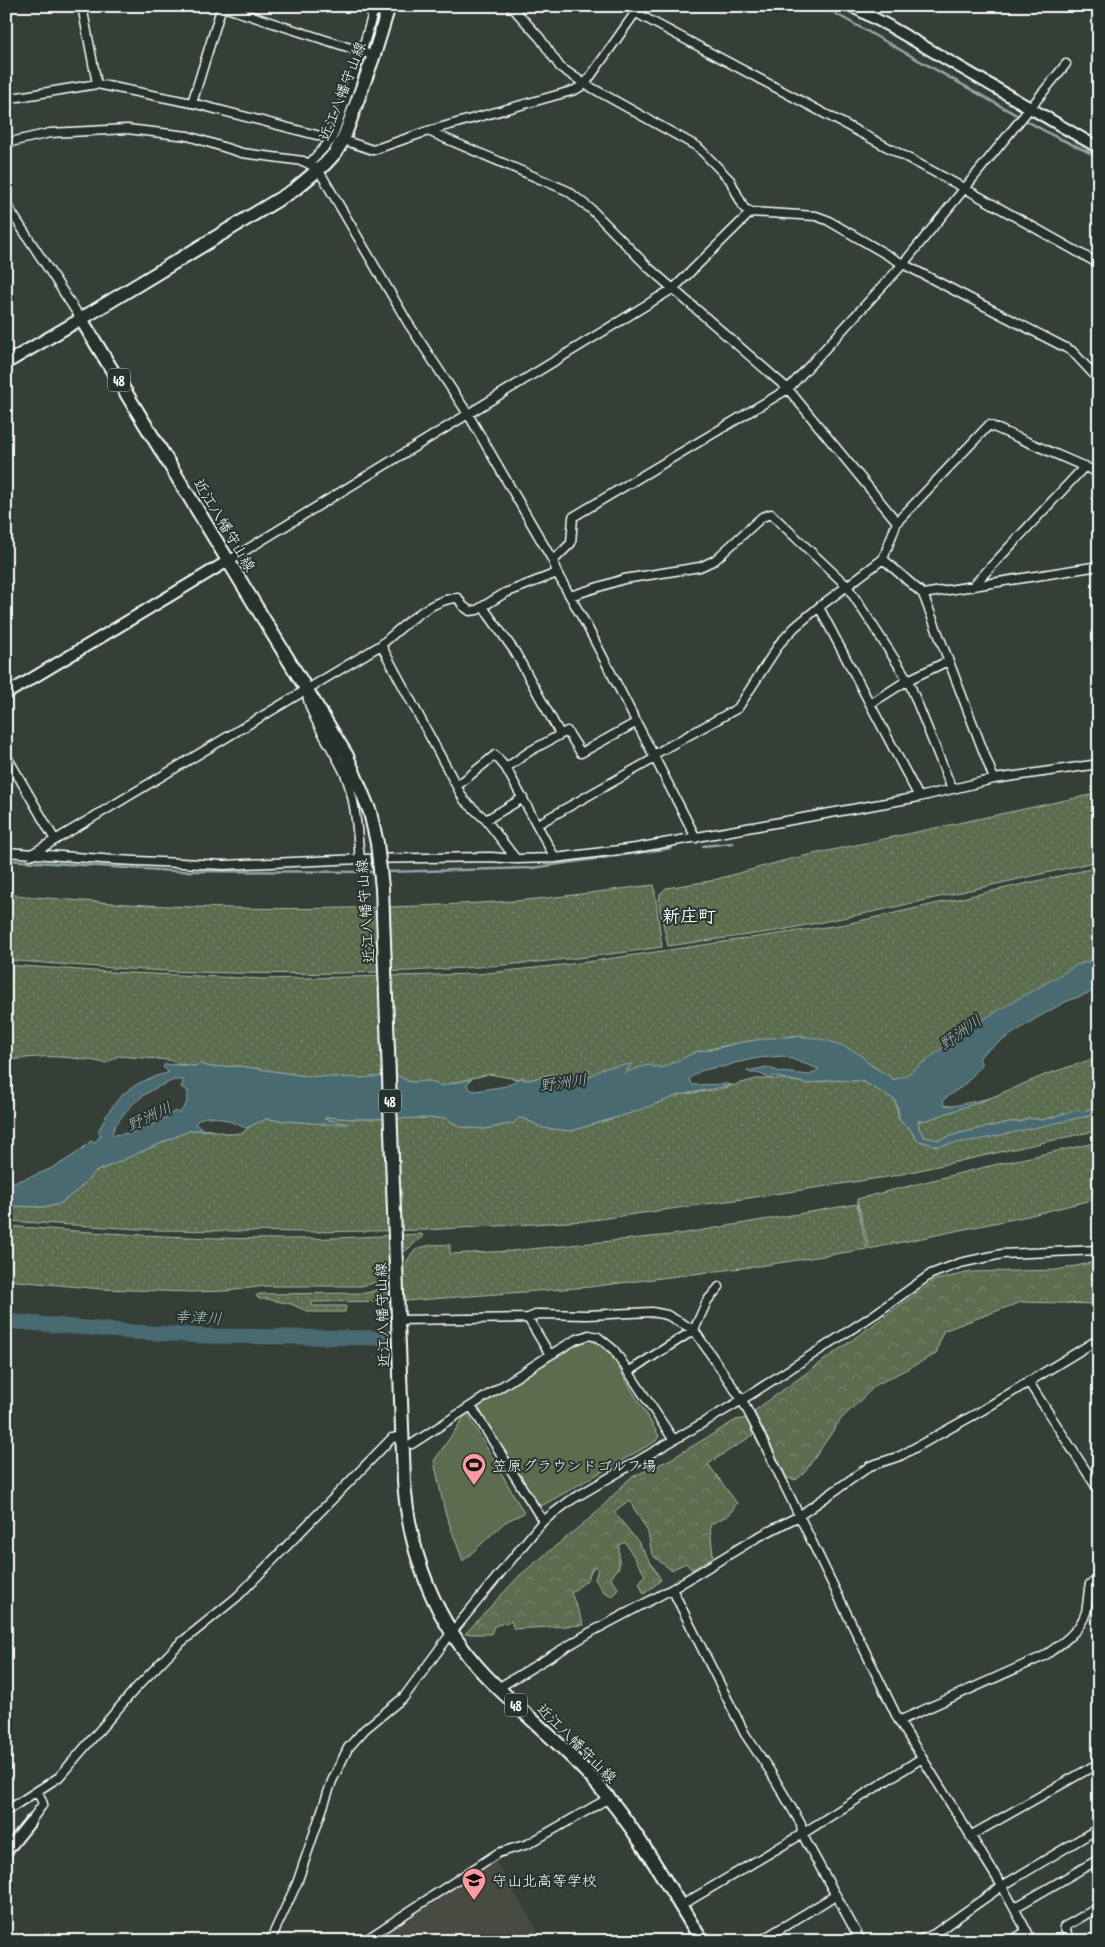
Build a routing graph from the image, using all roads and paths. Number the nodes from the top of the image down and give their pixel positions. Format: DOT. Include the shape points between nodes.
graph roads {
  1 [pos="82,6"];
  2 [pos="221,6"];
  3 [pos="375,6"];
  4 [pos="389,6"];
  5 [pos="511,6"];
  6 [pos="851,6"];
  7 [pos="638,9"];
  8 [pos="368,53"];
  9 [pos="1066,64"];
  10 [pos="97,84"];
  11 [pos="585,84"];
  12 [pos="6,99"];
  13 [pos="192,103"];
  14 [pos="1028,112"];
  15 [pos="428,131"];
  16 [pos="338,140"];
  17 [pos="6,143"];
  18 [pos="1099,148"];
  19 [pos="314,166"];
  20 [pos="964,188"];
  21 [pos="6,204"];
  22 [pos="751,212"];
  23 [pos="903,264"];
  24 [pos="1099,264"];
  25 [pos="674,288"];
  26 [pos="81,319"];
  27 [pos="6,363"];
  28 [pos="1099,380"];
  29 [pos="788,389"];
  30 [pos="468,414"];
  31 [pos="1085,466"];
  32 [pos="1099,473"];
  33 [pos="897,522"];
  34 [pos="883,559"];
  35 [pos="228,560"];
  36 [pos="553,561"];
  37 [pos="1099,566"];
  38 [pos="557,573"];
  39 [pos="847,586"];
  40 [pos="972,586"];
  41 [pos="923,594"];
  42 [pos="570,596"];
  43 [pos="483,606"];
  44 [pos="819,607"];
  45 [pos="382,645"];
  46 [pos="948,660"];
  47 [pos="908,680"];
  48 [pos="306,689"];
  49 [pos="6,694"];
  50 [pos="870,704"];
  51 [pos="637,722"];
  52 [pos="560,734"];
  53 [pos="6,755"];
  54 [pos="654,756"];
  55 [pos="1099,764"];
  56 [pos="506,768"];
  57 [pos="994,779"];
  58 [pos="457,786"];
  59 [pos="952,789"];
  60 [pos="919,797"];
  61 [pos="523,798"];
  62 [pos="486,820"];
  63 [pos="538,824"];
  64 [pos="696,838"];
  65 [pos="55,840"];
  66 [pos="6,852"];
  67 [pos="30,855"];
  68 [pos="556,858"];
  69 [pos="360,859"];
  70 [pos="516,860"];
  71 [pos="1099,1250"];
  72 [pos="719,1287"];
  73 [pos="528,1318"];
  74 [pos="398,1320"];
  75 [pos="694,1330"];
  76 [pos="1099,1339"];
  77 [pos="550,1355"];
  78 [pos="628,1372"];
  79 [pos="1028,1381"];
  80 [pos="742,1400"];
  81 [pos="471,1406"];
  82 [pos="673,1439"];
  83 [pos="407,1440"];
  84 [pos="1099,1490"];
  85 [pos="799,1516"];
  86 [pos="543,1521"];
  87 [pos="1099,1580"];
  88 [pos="672,1589"];
  89 [pos="452,1632"];
  90 [pos="498,1688"];
  91 [pos="898,1721"];
  92 [pos="922,1758"];
  93 [pos="1099,1763"];
  94 [pos="38,1792"];
  95 [pos="609,1798"];
  96 [pos="6,1811"];
  97 [pos="30,1822"];
  98 [pos="1096,1830"];
  99 [pos="802,1834"];
  100 [pos="970,1836"];
  101 [pos="1099,1841"];
  102 [pos="6,1852"];
  103 [pos="1099,1859"];
  104 [pos="1002,1886"];
  105 [pos="836,1895"];
  106 [pos="680,1906"];
  107 [pos="1099,1907"];
  108 [pos="1014,1908"];
  109 [pos="1027,1931"];
  110 [pos="270,1941"];
  111 [pos="364,1941"];
  112 [pos="702,1941"];
  113 [pos="760,1941"];
  114 [pos="860,1941"];
  115 [pos="918,1941"];
  116 [pos="1011,1941"];
  117 [pos="1032,1941"];
  118 [pos="1071,1941"];
  1 -- 10 [label="street"];
  2 -- 8 [label="street"];
  2 -- 13 [label="street"];
  3 -- 8 [label="street"];
  4 -- 8 [label="main road, 近江八幡守山線"];
  5 -- 11 [label="street" via="540,38 560,67"];
  6 -- 14 [label="street"];
  7 -- 11 [label="street"];
  7 -- 20 [label="street"];
  8 -- 16 [label="main road, 近江八幡守山線"];
  9 -- 14 [label="street"];
  10 -- 12 [label="street"];
  10 -- 13 [label="street"];
  11 -- 15 [label="street" via="575,90"];
  11 -- 22 [label="street" via="698,147 730,180 744,208"];
  13 -- 16 [label="street"];
  14 -- 18 [label="street"];
  14 -- 20 [label="street"];
  15 -- 16 [label="street" via="374,150"];
  15 -- 25 [label="street" via="568,191"];
  16 -- 19 [label="main road, 近江八幡守山線" via="335,153"];
  17 -- 19 [label="street" via="50,133 127,129 188,136 242,153 303,161"];
  19 -- 26 [label="main road, 近江八幡守山線" via="294,190"];
  19 -- 30 [label="street" via="408,323"];
  20 -- 23 [label="street"];
  20 -- 24 [label="street"];
  21 -- 26 [label="street"];
  22 -- 23 [label="street" via="816,216"];
  22 -- 25 [label="street"];
  23 -- 28 [label="street" via="1072,350"];
  23 -- 29 [label="street"];
  25 -- 29 [label="street"];
  25 -- 30 [label="street"];
  26 -- 27 [label="main road"];
  26 -- 35 [label="main road, 近江八幡守山線 / 48"];
  29 -- 33 [label="street"];
  29 -- 36 [label="street" via="573,517 571,543"];
  30 -- 35 [label="street"];
  30 -- 36 [label="street"];
  31 -- 32 [label="street"];
  31 -- 33 [label="street" via="989,425"];
  31 -- 40 [label="street"];
  33 -- 34 [label="street"];
  34 -- 39 [label="street"];
  34 -- 41 [label="street"];
  35 -- 48 [label="main road, 近江八幡守山線 / 48"];
  35 -- 49 [label="street"];
  36 -- 38 [label="street"];
  37 -- 40 [label="street"];
  38 -- 42 [label="street"];
  38 -- 43 [label="street" via="505,593"];
  39 -- 42 [label="street" via="771,514 762,517 715,560 700,567 624,579"];
  39 -- 44 [label="street"];
  39 -- 47 [label="street"];
  40 -- 41 [label="street"];
  41 -- 46 [label="street"];
  42 -- 51 [label="street"];
  43 -- 45 [label="street" via="470,611 458,598 452,598 412,618"];
  43 -- 52 [label="street" via="515,652"];
  44 -- 50 [label="street"];
  44 -- 54 [label="street" via="780,643 738,708"];
  45 -- 48 [label="street"];
  45 -- 58 [label="street"];
  46 -- 47 [label="street"];
  46 -- 57 [label="street"];
  47 -- 50 [label="street"];
  47 -- 59 [label="street"];
  48 -- 65 [label="street"];
  48 -- 69 [label="street" via="308,705 346,776"];
  48 -- 74 [label="main road, 近江八幡守山線 / 48, bridge" via="347,756 370,812 377,843 382,890"];
  50 -- 60 [label="street"];
  51 -- 52 [label="street" via="580,753 567,731"];
  51 -- 54 [label="street"];
  52 -- 56 [label="street"];
  53 -- 65 [label="street"];
  54 -- 63 [label="street"];
  54 -- 64 [label="street"];
  55 -- 57 [label="street"];
  56 -- 58 [label="street" via="495,755"];
  56 -- 61 [label="street"];
  57 -- 59 [label="street"];
  58 -- 62 [label="street" via="464,800"];
  59 -- 60 [label="street"];
  60 -- 64 [label="street"];
  61 -- 62 [label="street"];
  61 -- 63 [label="street"];
  62 -- 70 [label="street"];
  63 -- 68 [label="street"];
  64 -- 68 [label="street"];
  65 -- 67 [label="street"];
  66 -- 67 [label="street"];
  67 -- 69 [label="street" via="224,865"];
  68 -- 70 [label="street"];
  69 -- 70 [label="street" via="491,857"];
  71 -- 80 [label="street" via="1002,1254 960,1263 931,1274"];
  72 -- 75 [label="street" via="707,1301"];
  73 -- 74 [label="street"];
  73 -- 75 [label="street" via="538,1314 652,1312 667,1315"];
  73 -- 77 [label="street"];
  74 -- 83 [label="main road, 近江八幡守山線 / 48"];
  75 -- 78 [label="street"];
  75 -- 80 [label="street"];
  76 -- 79 [label="street"];
  77 -- 78 [label="street" via="589,1334 605,1341"];
  77 -- 81 [label="street"];
  78 -- 82 [label="street"];
  79 -- 84 [label="street"];
  79 -- 85 [label="street" via="900,1456 870,1466"];
  80 -- 82 [label="street"];
  80 -- 85 [label="street"];
  81 -- 83 [label="street"];
  81 -- 86 [label="street"];
  82 -- 86 [label="street" via="571,1500"];
  83 -- 89 [label="main road, 近江八幡守山線 / 48" via="405,1497 410,1532 425,1580"];
  83 -- 94 [label="street" via="392,1438 237,1597 178,1645 59,1777"];
  85 -- 88 [label="street"];
  85 -- 91 [label="street"];
  86 -- 89 [label="street"];
  87 -- 91 [label="street" via="1090,1584 1080,1624 1061,1645 1044,1656"];
  88 -- 90 [label="street" via="591,1632"];
  88 -- 99 [label="street" via="745,1734 801,1824"];
  89 -- 90 [label="main road, 近江八幡守山線 / 48"];
  89 -- 110 [label="street" via="404,1698 365,1729 345,1753 332,1781 297,1884"];
  90 -- 95 [label="main road, 近江八幡守山線 / 48" via="574,1759"];
  91 -- 92 [label="street"];
  92 -- 99 [label="street"];
  92 -- 100 [label="street"];
  93 -- 100 [label="street"];
  94 -- 96 [label="street"];
  94 -- 97 [label="street" via="43,1804"];
  95 -- 106 [label="main road, 近江八幡守山線 / 48"];
  95 -- 111 [label="street" via="528,1844 498,1853"];
  97 -- 102 [label="street"];
  98 -- 101 [label="street"];
  98 -- 104 [label="street"];
  99 -- 105 [label="street"];
  99 -- 106 [label="street"];
  100 -- 104 [label="street"];
  103 -- 108 [label="street"];
  104 -- 108 [label="street"];
  104 -- 115 [label="street" via="934,1934"];
  105 -- 113 [label="street"];
  105 -- 114 [label="street"];
  106 -- 112 [label="main road, 近江八幡守山線 / 48"];
  107 -- 118 [label="street" via="1064,1927"];
  108 -- 109 [label="street"];
  109 -- 116 [label="street"];
  109 -- 117 [label="street"];
}
